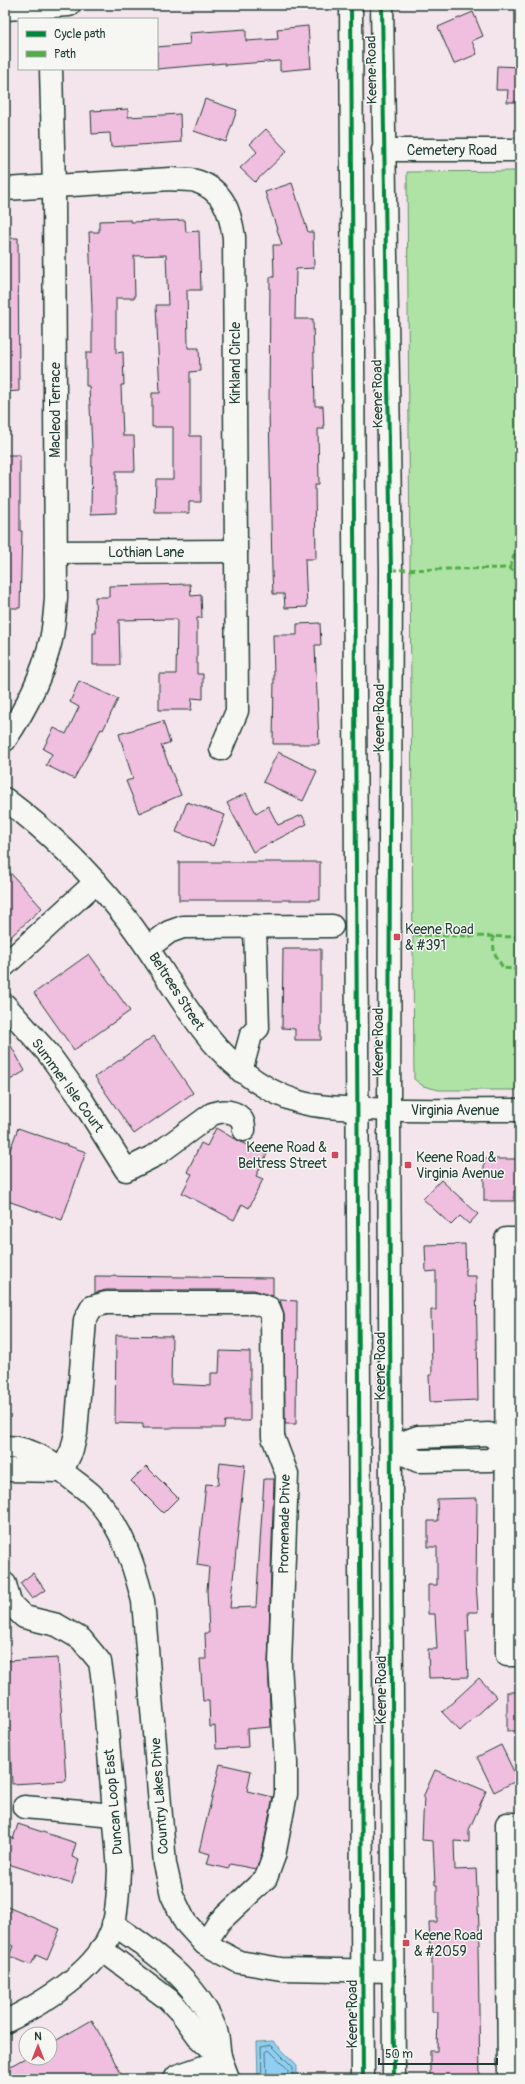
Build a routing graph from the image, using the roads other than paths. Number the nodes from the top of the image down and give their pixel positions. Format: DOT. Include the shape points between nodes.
graph roads {
  1 [pos="69,5"];
  2 [pos="351,5"];
  3 [pos="382,5"];
  4 [pos="5,9"];
  5 [pos="48,13"];
  6 [pos="51,70"];
  7 [pos="383,150"];
  8 [pos="520,150"];
  9 [pos="54,186"];
  10 [pos="5,189"];
  11 [pos="236,551"];
  12 [pos="56,552"];
  13 [pos="5,740"];
  14 [pos="221,749"];
  15 [pos="355,758"];
  16 [pos="5,800"];
  17 [pos="96,882"];
  18 [pos="255,926"];
  19 [pos="332,926"];
  20 [pos="148,947"];
  21 [pos="5,965"];
  22 [pos="5,1005"];
  23 [pos="241,1071"];
  24 [pos="358,1109"];
  25 [pos="389,1110"];
  26 [pos="520,1110"];
  27 [pos="244,1130"];
  28 [pos="513,1239"];
  29 [pos="391,1375"];
  30 [pos="506,1446"];
  31 [pos="5,1447"];
  32 [pos="391,1447"];
  33 [pos="5,1470"];
  34 [pos="62,1471"];
  35 [pos="7,1597"];
  36 [pos="513,1655"];
  37 [pos="24,1807"];
  38 [pos="114,1815"];
  39 [pos="520,1824"];
  40 [pos="113,1924"];
  41 [pos="205,1944"];
  42 [pos="101,1949"];
  43 [pos="163,1961"];
  44 [pos="362,1970"];
  45 [pos="394,1971"];
  46 [pos="147,1983"];
  47 [pos="5,2022"];
  48 [pos="223,2065"];
  49 [pos="174,2079"];
  50 [pos="363,2079"];
  51 [pos="394,2079"];
  52 [pos="509,2079"];
  1 -- 5 [label="street"];
  2 -- 15 [label="street, Keene Road"];
  3 -- 7 [label="street, Keene Road"];
  4 -- 5 [label="street"];
  6 -- 9 [label="street, Macleod Terrace"];
  7 -- 8 [label="street, Cemetery Road"];
  7 -- 25 [label="street, Keene Road" via="391,570"];
  9 -- 10 [label="street, Kirkland Circle"];
  9 -- 11 [label="street, Kirkland Circle" via="171,179 196,181 216,192 230,212 234,237"];
  9 -- 12 [label="street, Macleod Terrace"];
  11 -- 12 [label="street, Lothian Lane"];
  11 -- 14 [label="street, Kirkland Circle" via="237,711"];
  12 -- 13 [label="street, Macleod Terrace" via="56,598 51,640 39,680"];
  15 -- 24 [label="street, Keene Road"];
  15 -- 25 [label="street" via="371,816 372,1073 379,1099"];
  16 -- 17 [label="street, Beltrees Street" via="64,848"];
  17 -- 20 [label="street, Beltrees Street"];
  17 -- 21 [label="street"];
  18 -- 19 [label="street"];
  18 -- 20 [label="street" via="183,927 170,932"];
  18 -- 23 [label="street" via="258,1028 251,1035"];
  20 -- 23 [label="street, Beltrees Street" via="206,1035"];
  22 -- 27 [label="street, Summer Isle Court" via="48,1053 82,1100 126,1170 156,1155 218,1111 232,1111 242,1119 245,1124"];
  23 -- 24 [label="street, Beltrees Street" via="277,1094 300,1102"];
  24 -- 25 [label="street, Beltrees Street"];
  24 -- 29 [label="street" via="369,1119 376,1143 377,1315"];
  24 -- 44 [label="street, Keene Road"];
  25 -- 26 [label="street, Virginia Avenue"];
  25 -- 29 [label="street, Keene Road"];
  28 -- 30 [label="street"];
  29 -- 32 [label="street, Keene Road"];
  30 -- 32 [label="street" via="489,1434 418,1437"];
  30 -- 36 [label="street"];
  31 -- 34 [label="street, Country Lakes Drive" via="29,1450"];
  32 -- 45 [label="street, Keene Road"];
  33 -- 34 [label="street"];
  34 -- 41 [label="street, Country Lakes Drive" via="91,1494 116,1526 133,1562 143,1601 165,1864 172,1895 185,1922"];
  34 -- 41 [label="street, Promenade Drive" via="72,1450 76,1433 84,1320 92,1307 106,1303 254,1303 269,1308 273,1322 273,1437 287,1474 280,1664 286,1794 274,1856 266,1878 220,1922"];
  35 -- 38 [label="street, Duncan Loop East" via="24,1618 57,1625 81,1639 100,1662"];
  37 -- 38 [label="street"];
  38 -- 40 [label="street, Duncan Loop East" via="118,1897"];
  39 -- 52 [label="street" via="507,1824"];
  40 -- 42 [label="street, Duncan Loop East"];
  40 -- 43 [label="street"];
  41 -- 44 [label="street, Country Lakes Drive" via="239,1962 281,1968"];
  42 -- 46 [label="street"];
  42 -- 47 [label="street, Duncan Loop East" via="57,1992"];
  43 -- 46 [label="street"];
  43 -- 48 [label="street" via="192,1990 206,2010 216,2030"];
  44 -- 45 [label="street, Country Lakes Drive"];
  44 -- 50 [label="street, Keene Road"];
  45 -- 51 [label="street, Keene Road"];
  46 -- 48 [label="street" via="172,2004"];
  48 -- 49 [label="street" via="177,2076"];
}
